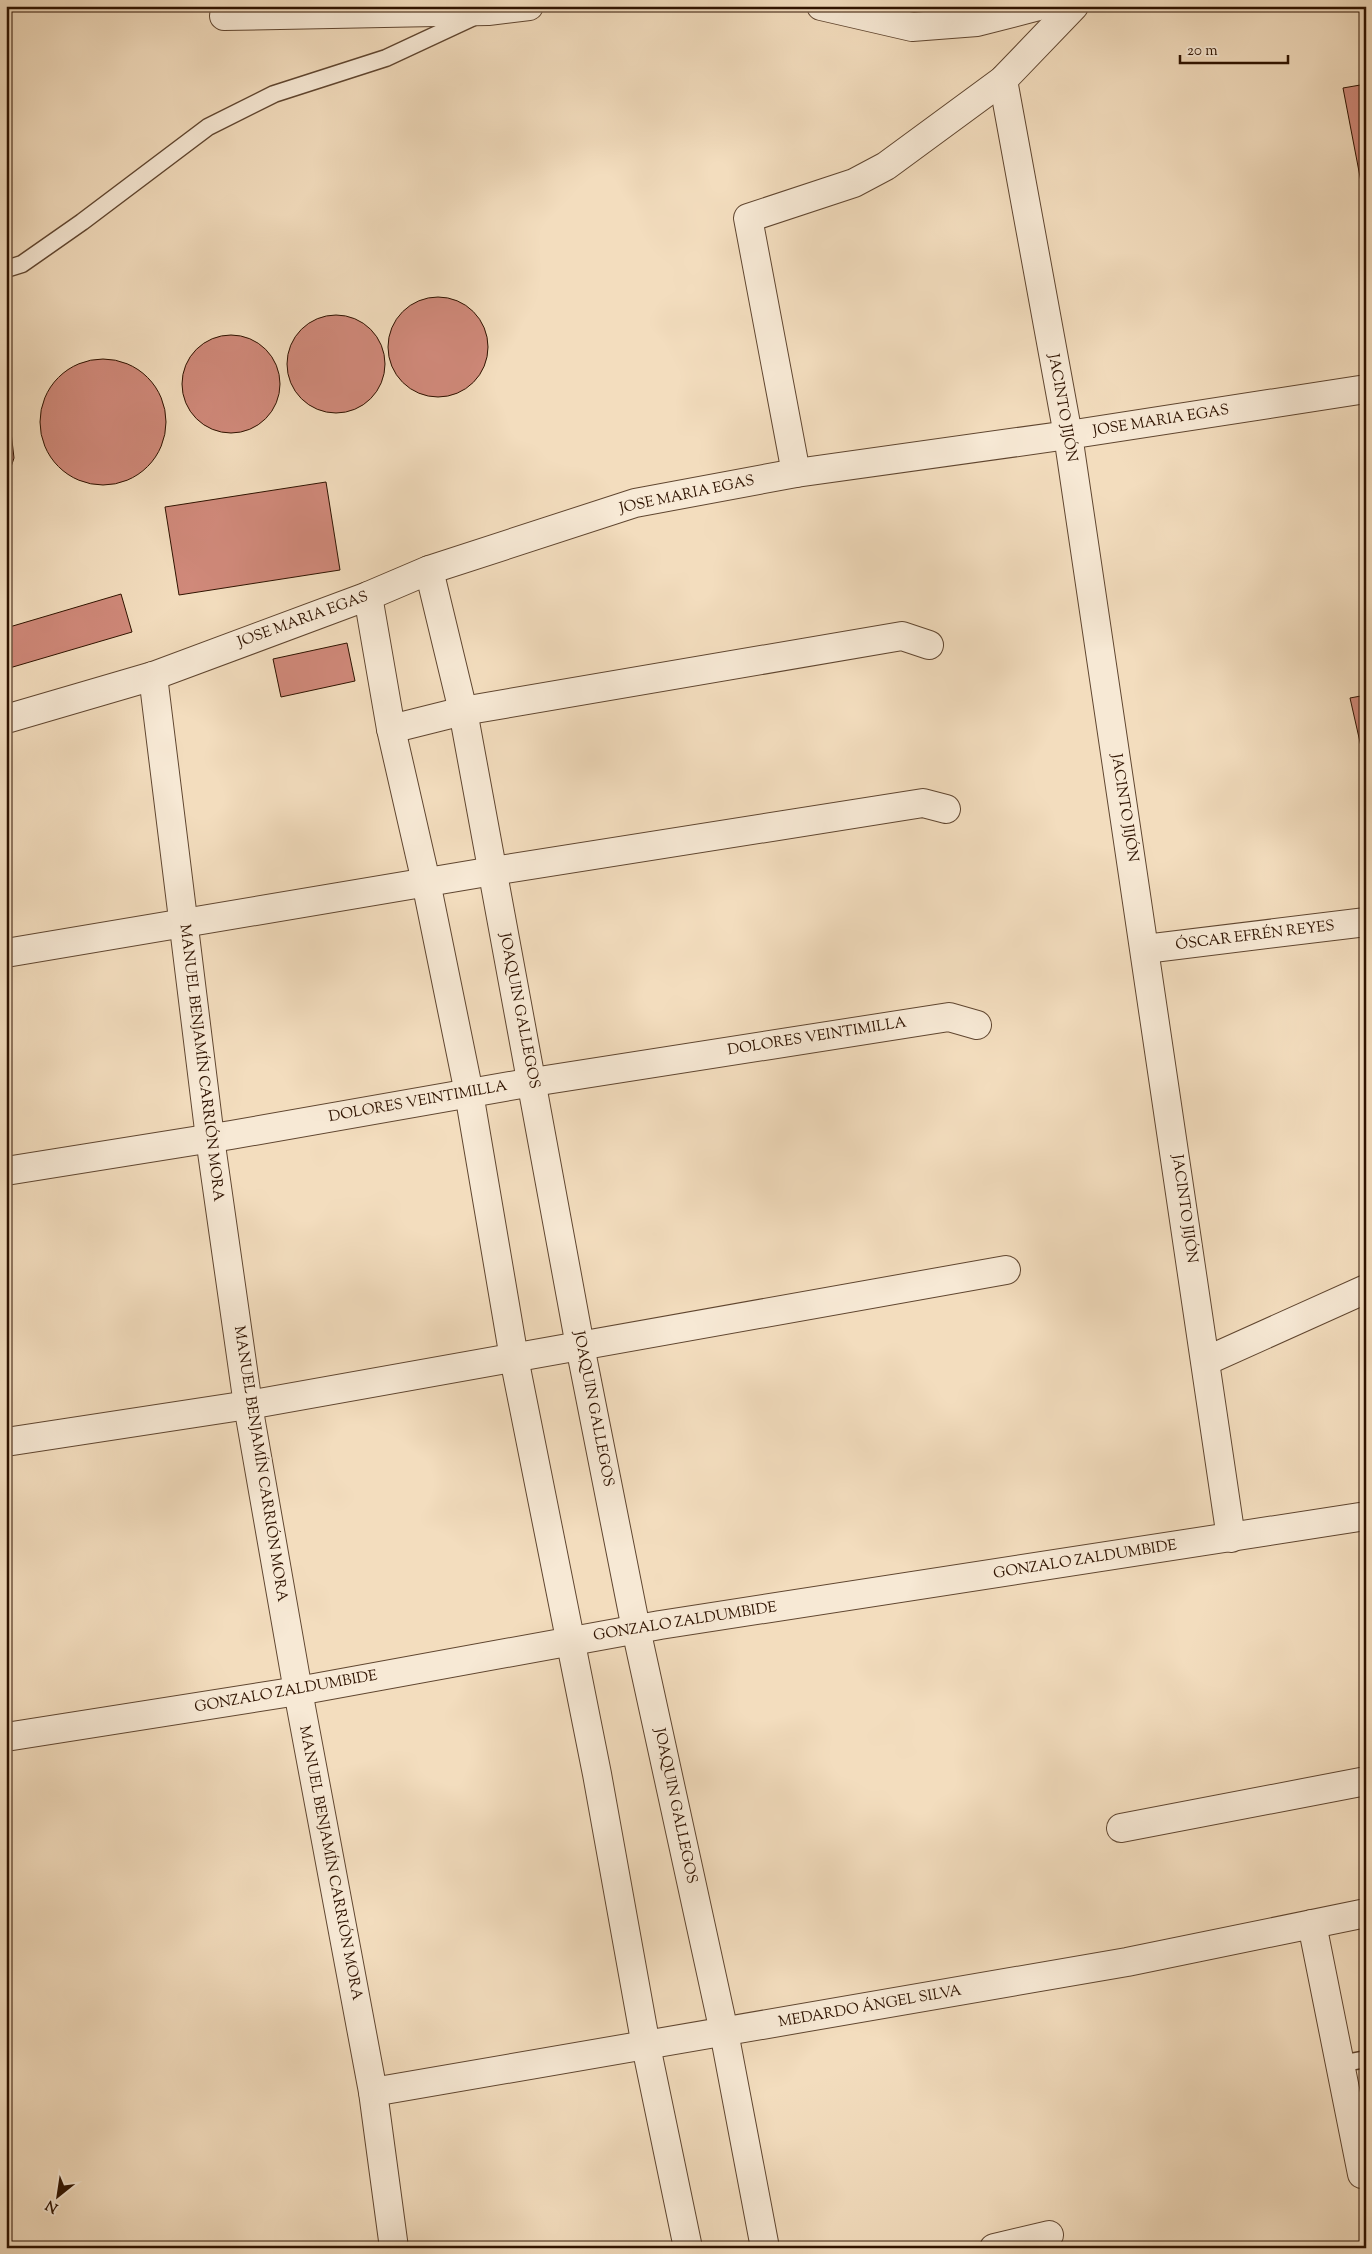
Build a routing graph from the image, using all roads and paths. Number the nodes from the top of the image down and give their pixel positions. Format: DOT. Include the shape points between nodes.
graph roads {
  1 [pos="529,6"];
  2 [pos="821,6"];
  3 [pos="1039,6"];
  4 [pos="1074,6"];
  5 [pos="488,11"];
  6 [pos="224,16"];
  7 [pos="1003,80"];
  8 [pos="6,269"];
  9 [pos="1366,389"];
  10 [pos="1068,435"];
  11 [pos="796,473"];
  12 [pos="429,570"];
  13 [pos="368,596"];
  14 [pos="929,646"];
  15 [pos="153,676"];
  16 [pos="463,711"];
  17 [pos="6,719"];
  18 [pos="391,729"];
  19 [pos="946,809"];
  20 [pos="493,871"];
  21 [pos="426,882"];
  22 [pos="1366,922"];
  23 [pos="183,924"];
  24 [pos="1145,949"];
  25 [pos="6,953"];
  26 [pos="977,1025"];
  27 [pos="533,1082"];
  28 [pos="469,1093"];
  29 [pos="210,1138"];
  30 [pos="6,1172"];
  31 [pos="1006,1270"];
  32 [pos="1366,1289"];
  33 [pos="580,1346"];
  34 [pos="514,1358"];
  35 [pos="1206,1361"];
  36 [pos="248,1405"];
  37 [pos="6,1442"];
  38 [pos="1366,1516"];
  39 [pos="1231,1538"];
  40 [pos="636,1630"];
  41 [pos="570,1641"];
  42 [pos="298,1691"];
  43 [pos="6,1737"];
  44 [pos="1366,1781"];
  45 [pos="1120,1828"];
  46 [pos="1366,1913"];
  47 [pos="1312,1924"];
  48 [pos="724,2032"];
  49 [pos="646,2046"];
  50 [pos="1353,2061"];
  51 [pos="373,2092"];
  52 [pos="1362,2174"];
  53 [pos="1049,2234"];
  54 [pos="394,2248"];
  55 [pos="688,2248"];
  56 [pos="765,2248"];
  57 [pos="994,2248"];
  1 -- 5 [label="street"];
  2 -- 3 [label="street" via="912,27 977,22"];
  4 -- 7 [label="street"];
  5 -- 6 [label="street"];
  5 -- 8 [label="lane" via="386,58 274,94 208,128 22,264"];
  7 -- 10 [label="street, JACINTO JIJÓN"];
  7 -- 11 [label="street" via="886,166 854,183 748,218"];
  9 -- 10 [label="street, JOSE MARIA EGAS"];
  10 -- 11 [label="street, JOSE MARIA EGAS"];
  10 -- 24 [label="street, JACINTO JIJÓN"];
  11 -- 12 [label="street, JOSE MARIA EGAS" via="635,503"];
  12 -- 13 [label="street, JOSE MARIA EGAS"];
  12 -- 16 [label="street, JOAQUIN GALLEGOS"];
  13 -- 15 [label="street, JOSE MARIA EGAS"];
  13 -- 18 [label="street"];
  14 -- 16 [label="street" via="902,636"];
  15 -- 17 [label="street, JOSE MARIA EGAS"];
  15 -- 23 [label="street, MANUEL BENJAMÍN CARRIÓN MORA"];
  16 -- 18 [label="street"];
  16 -- 20 [label="street, JOAQUIN GALLEGOS"];
  18 -- 21 [label="street"];
  19 -- 20 [label="street" via="923,804"];
  20 -- 21 [label="street"];
  20 -- 27 [label="street, JOAQUIN GALLEGOS"];
  21 -- 23 [label="street"];
  21 -- 28 [label="street"];
  22 -- 24 [label="street, ÓSCAR EFRÉN REYES"];
  23 -- 25 [label="street"];
  23 -- 29 [label="street, MANUEL BENJAMÍN CARRIÓN MORA"];
  24 -- 35 [label="street, JACINTO JIJÓN"];
  26 -- 27 [label="street, DOLORES VEINTIMILLA" via="949,1017"];
  27 -- 28 [label="street, DOLORES VEINTIMILLA"];
  27 -- 33 [label="street, JOAQUIN GALLEGOS"];
  28 -- 29 [label="street, DOLORES VEINTIMILLA"];
  28 -- 34 [label="street"];
  29 -- 30 [label="street, DOLORES VEINTIMILLA"];
  29 -- 36 [label="street, MANUEL BENJAMÍN CARRIÓN MORA"];
  31 -- 33 [label="street"];
  32 -- 35 [label="street"];
  33 -- 34 [label="street"];
  33 -- 40 [label="street, JOAQUIN GALLEGOS"];
  34 -- 36 [label="street"];
  34 -- 41 [label="street"];
  35 -- 39 [label="street, JACINTO JIJÓN"];
  36 -- 37 [label="street"];
  36 -- 42 [label="street, MANUEL BENJAMÍN CARRIÓN MORA"];
  38 -- 39 [label="street, GONZALO ZALDUMBIDE"];
  39 -- 40 [label="street, GONZALO ZALDUMBIDE"];
  40 -- 41 [label="street, GONZALO ZALDUMBIDE"];
  40 -- 48 [label="street, JOAQUIN GALLEGOS"];
  41 -- 42 [label="street, GONZALO ZALDUMBIDE"];
  41 -- 49 [label="street"];
  42 -- 43 [label="street, GONZALO ZALDUMBIDE"];
  42 -- 51 [label="street, MANUEL BENJAMÍN CARRIÓN MORA"];
  44 -- 45 [label="street"];
  46 -- 47 [label="street, MEDARDO ÁNGEL SILVA"];
  47 -- 48 [label="street, MEDARDO ÁNGEL SILVA" via="1127,1962"];
  47 -- 50 [label="street"];
  48 -- 49 [label="street, MEDARDO ÁNGEL SILVA"];
  48 -- 56 [label="street, JOAQUIN GALLEGOS"];
  49 -- 51 [label="street, MEDARDO ÁNGEL SILVA"];
  49 -- 55 [label="street"];
  50 -- 52 [label="street"];
  51 -- 54 [label="street, MANUEL BENJAMÍN CARRIÓN MORA"];
  53 -- 57 [label="street"];
}
